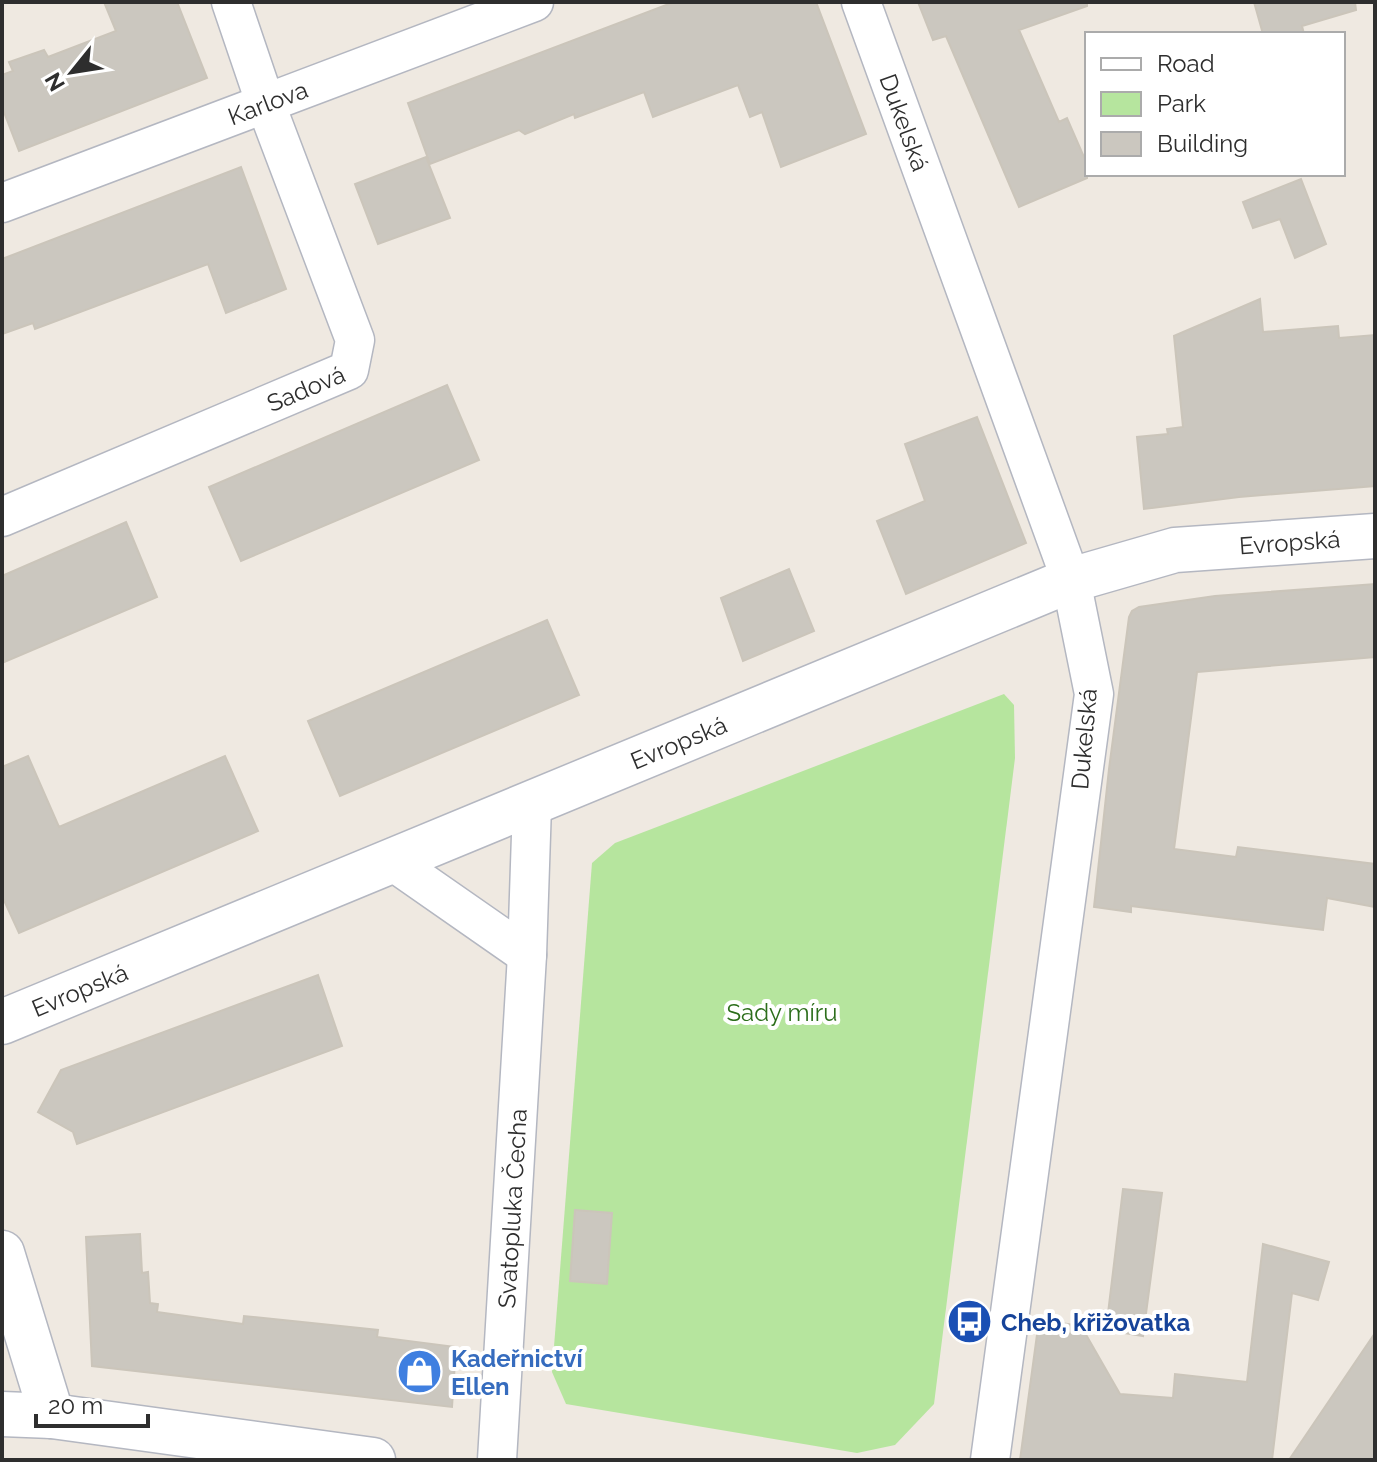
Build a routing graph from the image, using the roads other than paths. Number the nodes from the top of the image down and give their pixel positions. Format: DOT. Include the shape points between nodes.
graph roads {
  1 [pos="231,2"];
  2 [pos="534,2"];
  3 [pos="861,2"];
  4 [pos="266,105"];
  5 [pos="2,203"];
  6 [pos="2,517"];
  7 [pos="1375,536"];
  8 [pos="1071,580"];
  9 [pos="532,805"];
  10 [pos="392,861"];
  11 [pos="527,955"];
  12 [pos="2,1022"];
  13 [pos="2,1253"];
  14 [pos="2,1414"];
  15 [pos="52,1416"];
  16 [pos="373,1460"];
  17 [pos="497,1460"];
  18 [pos="990,1460"];
  1 -- 4 [label="street"];
  2 -- 4 [label="street, Karlova"];
  3 -- 8 [label="street, Dukelská"];
  4 -- 5 [label="street, Karlova"];
  4 -- 6 [label="street, Sadová" via="355,340 349,370"];
  7 -- 8 [label="main road, Evropská" via="1175,550"];
  8 -- 9 [label="main road, Evropská"];
  8 -- 18 [label="street, Dukelská" via="1094,694"];
  9 -- 10 [label="main road, Evropská"];
  9 -- 11 [label="street, Svatopluka Čecha"];
  10 -- 11 [label="street"];
  10 -- 12 [label="main road, Evropská"];
  11 -- 17 [label="street, Svatopluka Čecha"];
  13 -- 15 [label="main road"];
  14 -- 15 [label="main road"];
  15 -- 16 [label="main road"];
}
